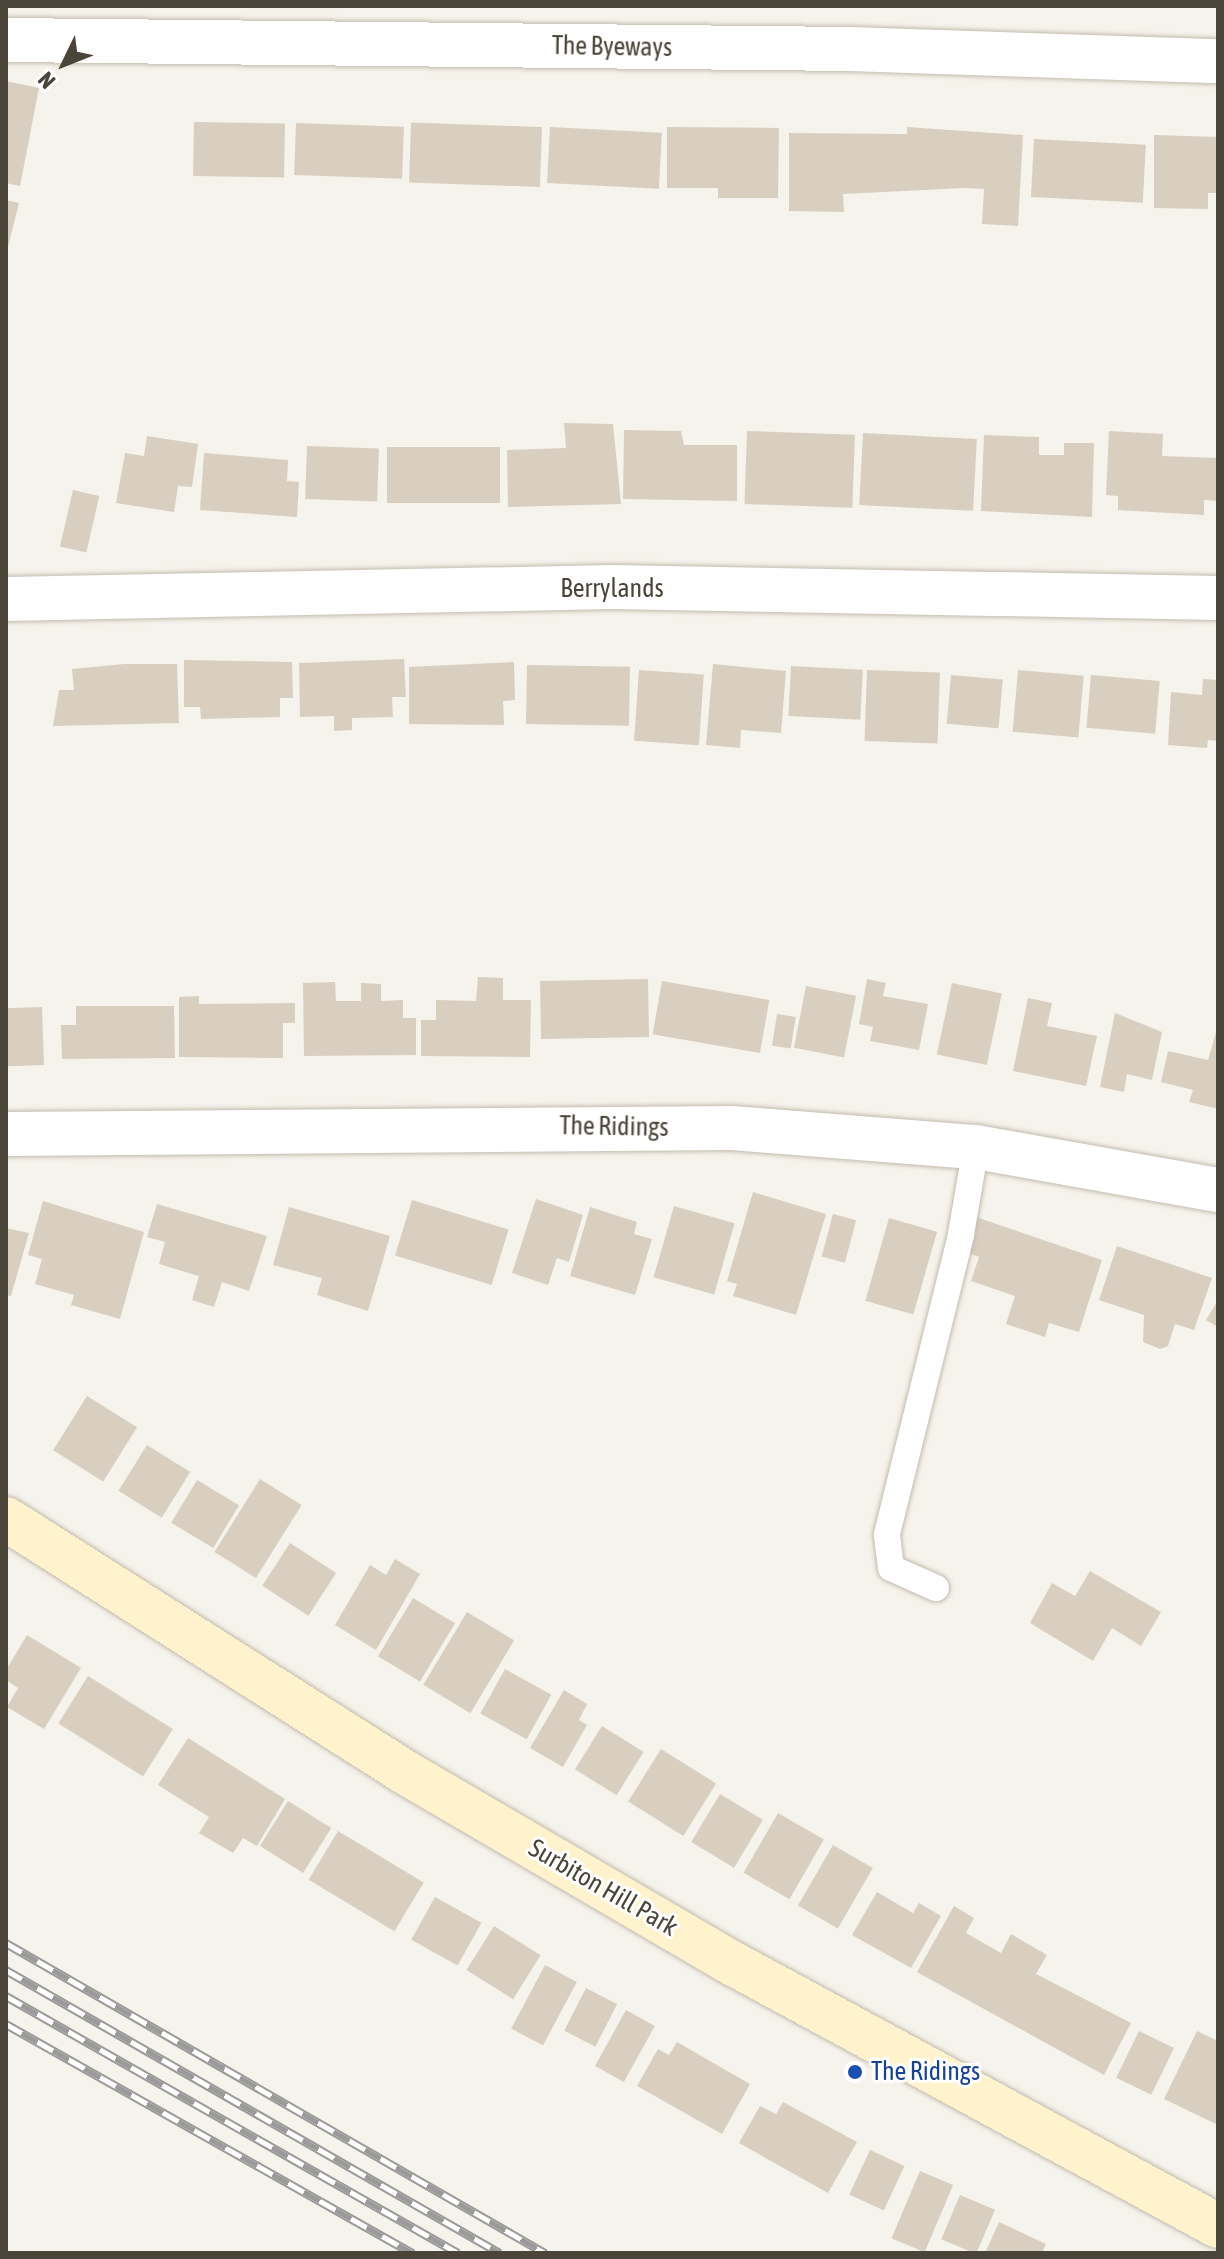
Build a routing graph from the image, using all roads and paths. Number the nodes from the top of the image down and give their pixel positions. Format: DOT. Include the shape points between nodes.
graph roads {
  1 [pos="6,40"];
  2 [pos="1218,61"];
  3 [pos="1218,598"];
  4 [pos="6,599"];
  5 [pos="6,1134"];
  6 [pos="976,1147"];
  7 [pos="1218,1190"];
  8 [pos="6,1519"];
  9 [pos="936,1588"];
  10 [pos="1218,2226"];
  1 -- 2 [label="street, The Byeways" via="849,49"];
  3 -- 4 [label="street, Berrylands" via="612,587"];
  5 -- 6 [label="street, The Ridings" via="732,1128"];
  6 -- 7 [label="street, The Ridings"];
  6 -- 9 [label="lane" via="961,1234 887,1534 891,1568"];
  8 -- 10 [label="street, Surbiton Hill Park" via="403,1771 689,1938"];
}
